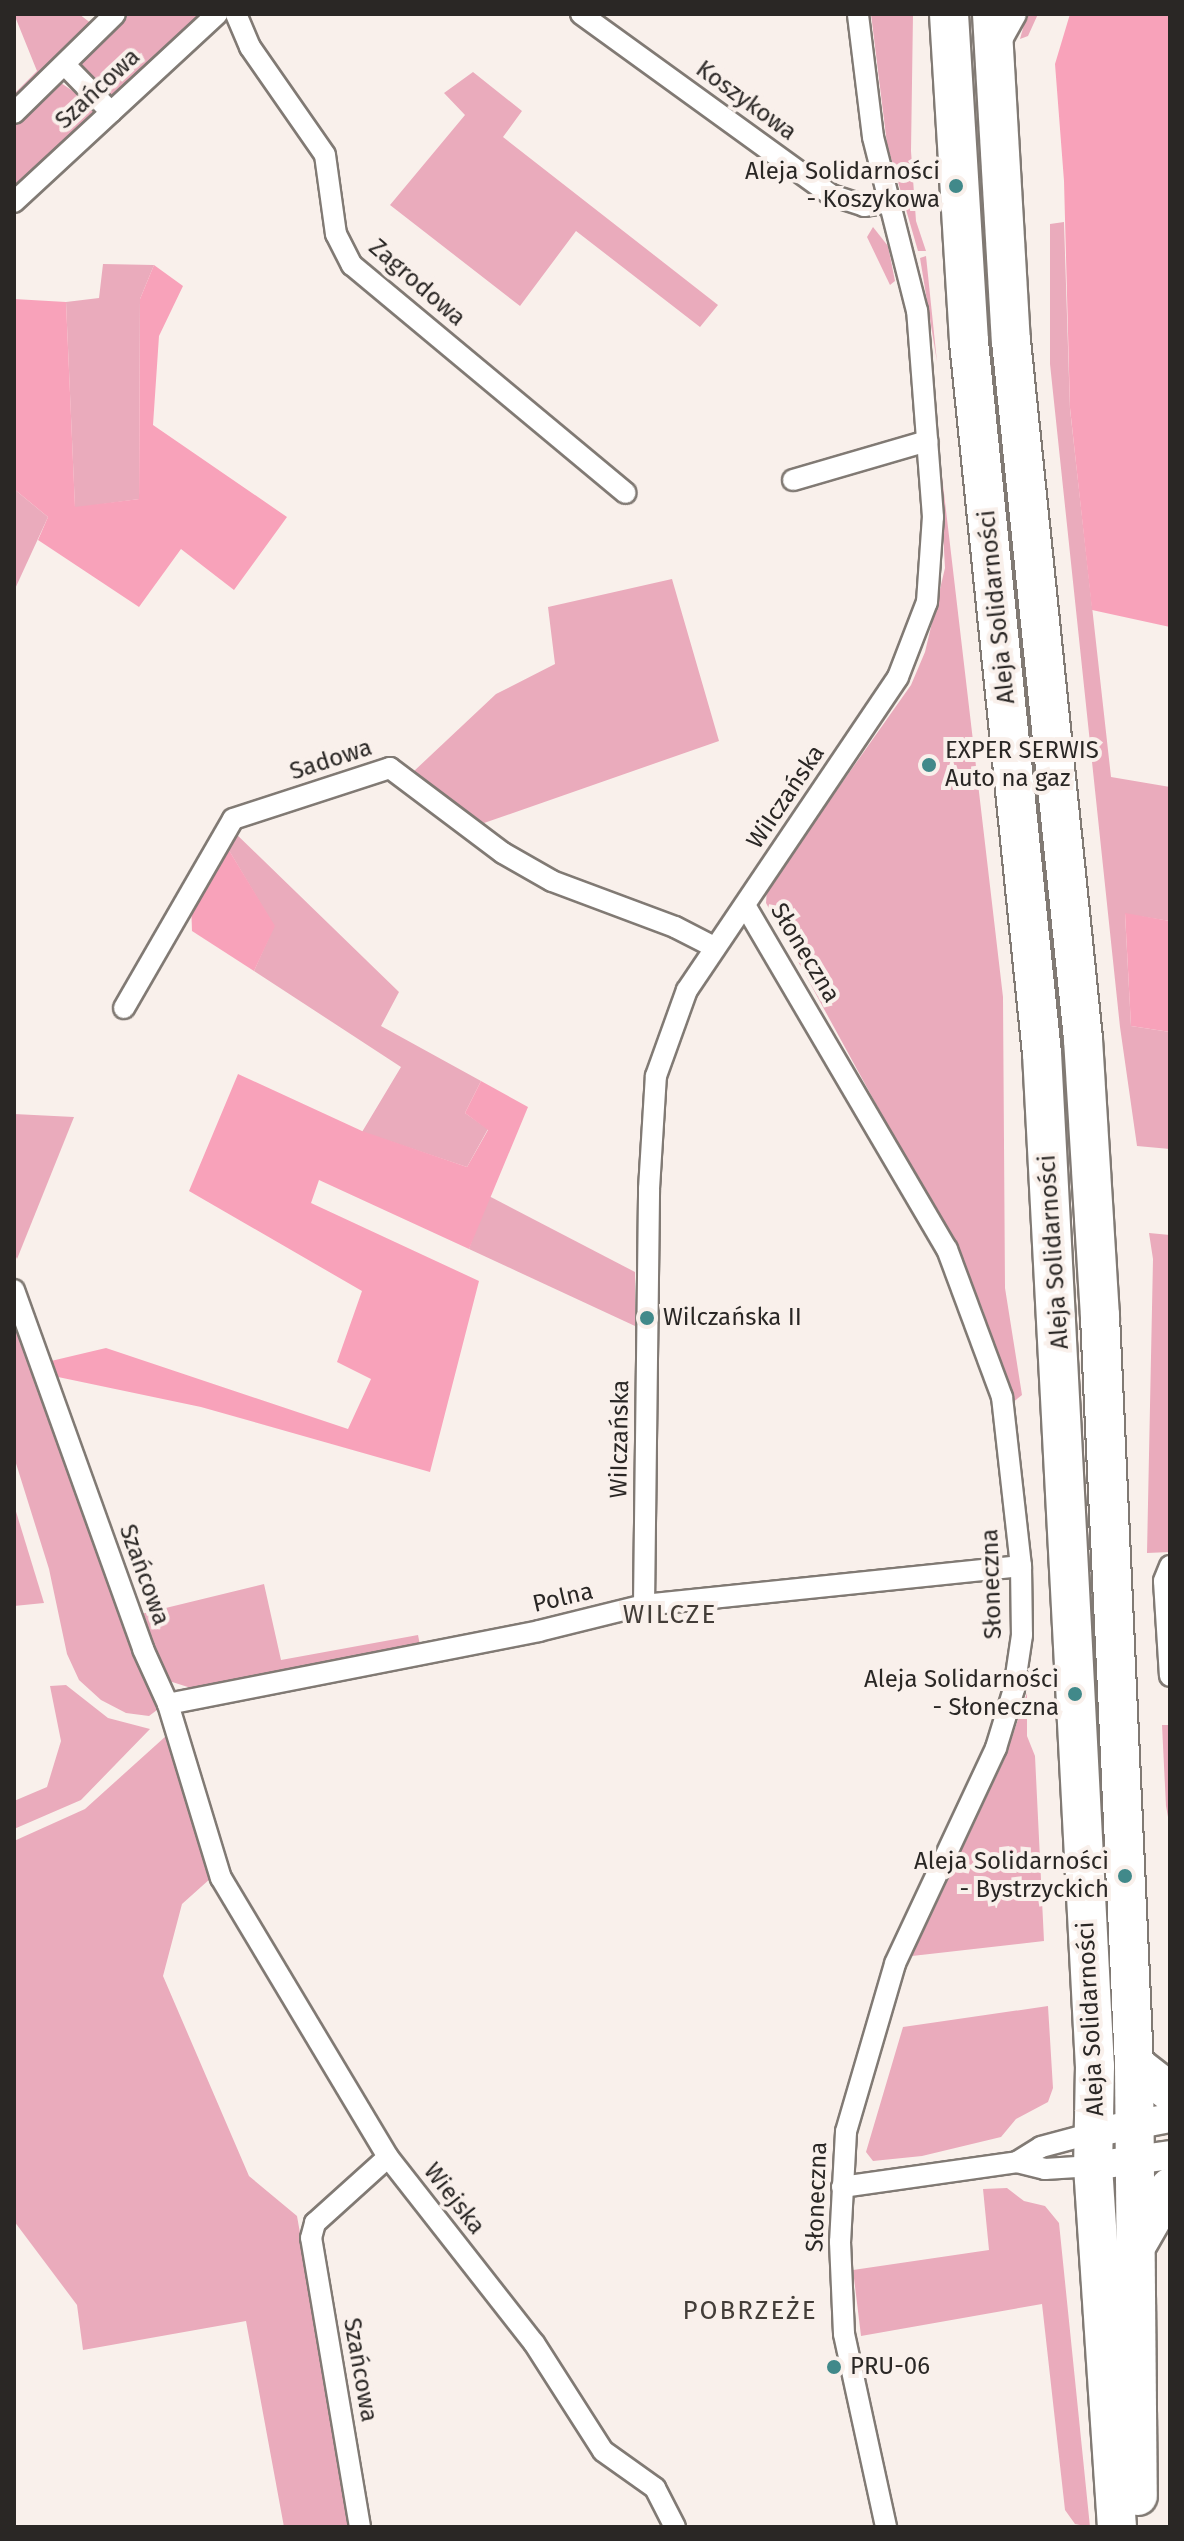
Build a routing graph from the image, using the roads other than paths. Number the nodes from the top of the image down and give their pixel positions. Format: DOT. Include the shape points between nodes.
graph roads {
  1 [pos="115,14"];
  2 [pos="217,14"];
  3 [pos="236,14"];
  4 [pos="581,14"];
  5 [pos="858,14"];
  6 [pos="949,14"];
  7 [pos="992,14"];
  8 [pos="1016,14"];
  9 [pos="996,52"];
  10 [pos="65,65"];
  11 [pos="111,112"];
  12 [pos="14,113"];
  13 [pos="14,202"];
  14 [pos="889,202"];
  15 [pos="927,441"];
  16 [pos="793,480"];
  17 [pos="626,493"];
  18 [pos="746,907"];
  19 [pos="712,946"];
  20 [pos="124,1008"];
  21 [pos="14,1290"];
  22 [pos="1021,1566"];
  23 [pos="1170,1566"];
  24 [pos="644,1605"];
  25 [pos="1170,1676"];
  26 [pos="168,1704"];
  27 [pos="221,1878"];
  28 [pos="1134,2064"];
  29 [pos="1170,2092"];
  30 [pos="1152,2140"];
  31 [pos="1095,2149"];
  32 [pos="388,2157"];
  33 [pos="1017,2162"];
  34 [pos="842,2187"];
  35 [pos="1170,2187"];
  36 [pos="1139,2241"];
  37 [pos="1127,2510"];
  38 [pos="360,2527"];
  39 [pos="675,2527"];
  40 [pos="886,2527"];
  1 -- 10 [label="street, Szańcowa"];
  2 -- 11 [label="street, Szańcowa"];
  3 -- 17 [label="street, Zagrodowa" via="250,47 325,155 336,234 352,265"];
  4 -- 14 [label="street, Koszykowa" via="831,195 864,206"];
  5 -- 14 [label="street, WiIczańska" via="866,103"];
  6 -- 31 [label="highway, Aleja Solidarności" via="968,326 1042,1053"];
  7 -- 9 [label="highway, Aleja Solidarności"];
  8 -- 9 [label="street"];
  9 -- 28 [label="highway, Aleja Solidarności" via="1011,341 1083,1039"];
  10 -- 11 [label="street"];
  10 -- 12 [label="street, Szańcowa"];
  11 -- 13 [label="street, Szańcowa"];
  14 -- 15 [label="street, WiIczańska" via="917,311"];
  15 -- 16 [label="street"];
  15 -- 18 [label="street, WiIczańska" via="931,557 927,602 915,642 898,677"];
  18 -- 19 [label="street, WiIczańska"];
  18 -- 22 [label="street, Słoneczna" via="947,1249 1002,1397"];
  19 -- 20 [label="street, Sadowa" via="552,881 503,853 390,768 233,819"];
  19 -- 24 [label="street, WiIczańska" via="668,1035 651,1122"];
  21 -- 26 [label="street, Szańcowa" via="143,1649"];
  22 -- 24 [label="street, Polna"];
  22 -- 34 [label="street, Słoneczna" via="1022,1635 1014,1689 996,1748 876,2016 846,2132"];
  23 -- 25 [label="street" via="1164,1581"];
  24 -- 26 [label="street, Polna"];
  26 -- 27 [label="street, Szańcowa"];
  27 -- 32 [label="street, Wiejska"];
  28 -- 29 [label="highway"];
  28 -- 30 [label="highway, Aleja Solidarności"];
  30 -- 31 [label="street"];
  30 -- 36 [label="highway, Aleja Solidarności"];
  31 -- 33 [label="street" via="1041,2147"];
  31 -- 33 [label="street" via="1045,2169"];
  31 -- 37 [label="highway, Aleja Solidarności"];
  32 -- 38 [label="street, Szańcowa" via="315,2223 311,2238"];
  32 -- 39 [label="street, Wiejska" via="534,2343 603,2451 655,2488"];
  33 -- 34 [label="street"];
  34 -- 40 [label="street, Słoneczna" via="844,2334"];
  35 -- 36 [label="highway"];
  36 -- 37 [label="highway, Aleja Solidarności"];
}
